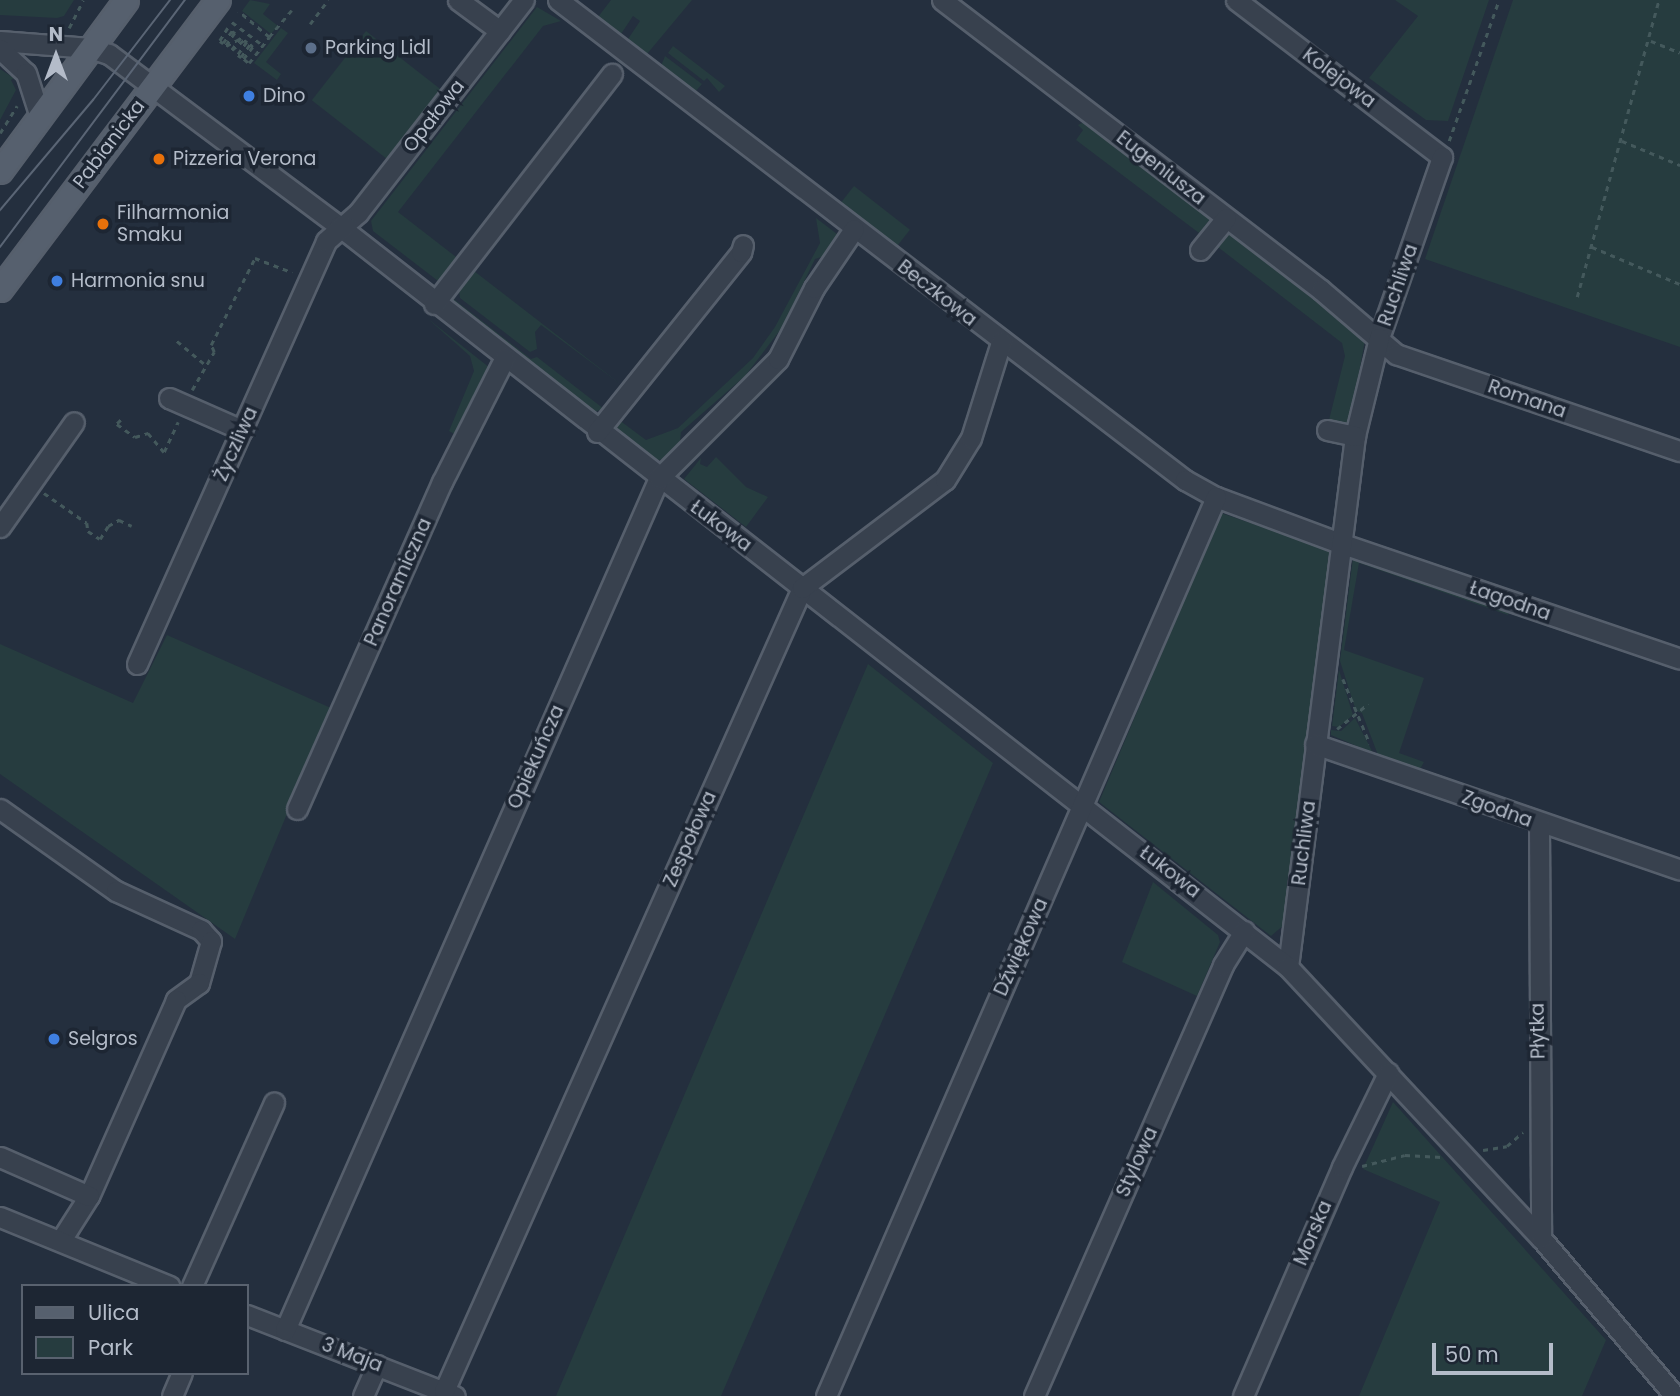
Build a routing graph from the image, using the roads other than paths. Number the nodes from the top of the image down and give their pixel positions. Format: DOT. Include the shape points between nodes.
graph roads {
  1 [pos="126,0"];
  2 [pos="458,0"];
  3 [pos="524,0"];
  4 [pos="558,0"];
  5 [pos="942,0"];
  6 [pos="1236,0"];
  7 [pos="228,6"];
  8 [pos="500,32"];
  9 [pos="0,41"];
  10 [pos="90,48"];
  11 [pos="0,49"];
  12 [pos="612,74"];
  13 [pos="153,87"];
  14 [pos="40,117"];
  15 [pos="1442,157"];
  16 [pos="0,171"];
  17 [pos="1226,218"];
  18 [pos="340,226"];
  19 [pos="854,229"];
  20 [pos="743,245"];
  21 [pos="1200,250"];
  22 [pos="0,289"];
  23 [pos="434,304"];
  24 [pos="1379,338"];
  25 [pos="1001,342"];
  26 [pos="504,359"];
  27 [pos="177,402"];
  28 [pos="74,422"];
  29 [pos="242,430"];
  30 [pos="1327,430"];
  31 [pos="597,432"];
  32 [pos="1355,436"];
  33 [pos="1680,451"];
  34 [pos="659,478"];
  35 [pos="1216,497"];
  36 [pos="7,499"];
  37 [pos="0,527"];
  38 [pos="1340,542"];
  39 [pos="802,587"];
  40 [pos="1680,659"];
  41 [pos="137,664"];
  42 [pos="1315,744"];
  43 [pos="1083,806"];
  44 [pos="0,809"];
  45 [pos="297,809"];
  46 [pos="1539,824"];
  47 [pos="1680,870"];
  48 [pos="1244,931"];
  49 [pos="1288,967"];
  50 [pos="1388,1073"];
  51 [pos="274,1103"];
  52 [pos="0,1157"];
  53 [pos="89,1196"];
  54 [pos="0,1217"];
  55 [pos="1541,1238"];
  56 [pos="61,1240"];
  57 [pos="164,1284"];
  58 [pos="193,1284"];
  59 [pos="248,1315"];
  60 [pos="285,1330"];
  61 [pos="377,1365"];
  62 [pos="181,1375"];
  63 [pos="450,1394"];
  64 [pos="172,1396"];
  65 [pos="363,1396"];
  66 [pos="825,1396"];
  67 [pos="1034,1396"];
  68 [pos="1243,1396"];
  69 [pos="1675,1396"];
  1 -- 10 [label="main road"];
  2 -- 8 [label="street"];
  3 -- 8 [label="street, Opałowa"];
  4 -- 19 [label="street, Beczkowa"];
  5 -- 17 [label="street, Eugeniusza"];
  6 -- 15 [label="street, Kolejowa"];
  7 -- 13 [label="main road, Pabianicka"];
  8 -- 18 [label="street, Opałowa" via="358,213"];
  9 -- 10 [label="street"];
  10 -- 13 [label="street, Łukowa" via="109,54"];
  10 -- 14 [label="main road"];
  11 -- 14 [label="street" via="26,73"];
  12 -- 23 [label="street"];
  13 -- 18 [label="street, Łukowa"];
  13 -- 22 [label="main road, Pabianicka"];
  14 -- 16 [label="main road"];
  15 -- 24 [label="street, Ruchliwa"];
  17 -- 21 [label="street"];
  17 -- 24 [label="street, Eugeniusza"];
  18 -- 23 [label="street, Łukowa"];
  18 -- 29 [label="street, Życzliwa" via="326,241"];
  19 -- 25 [label="street, Beczkowa"];
  19 -- 34 [label="street, Opiekuńcza" via="814,288 780,356 754,388 681,451"];
  20 -- 31 [label="street"];
  23 -- 26 [label="street, Łukowa"];
  24 -- 32 [label="street, Ruchliwa"];
  24 -- 33 [label="street, Romana" via="1396,354"];
  25 -- 35 [label="street, Beczkowa" via="1166,468"];
  25 -- 39 [label="street, Zespołowa" via="975,429 945,480"];
  26 -- 31 [label="street, Łukowa"];
  26 -- 45 [label="street, Panoramiczna" via="442,482"];
  27 -- 29 [label="street"];
  28 -- 36 [label="street" via="29,484"];
  29 -- 41 [label="street, Życzliwa"];
  30 -- 32 [label="street"];
  31 -- 34 [label="street, Łukowa"];
  32 -- 38 [label="street, Ruchliwa"];
  34 -- 39 [label="street, Łukowa"];
  34 -- 60 [label="street, Opiekuńcza"];
  35 -- 38 [label="street, Beczkowa"];
  35 -- 43 [label="street, Dźwiękowa"];
  36 -- 37 [label="street"];
  38 -- 40 [label="street, Łagodna"];
  38 -- 42 [label="street, Ruchliwa"];
  39 -- 43 [label="street, Łukowa"];
  39 -- 63 [label="street, Zespołowa"];
  42 -- 46 [label="street, Zgodna"];
  42 -- 49 [label="street, Ruchliwa"];
  43 -- 48 [label="street, Łukowa"];
  43 -- 66 [label="street, Dźwiękowa"];
  44 -- 53 [label="street" via="116,891 201,930 211,942 199,983 176,1000"];
  46 -- 47 [label="street, Zgodna"];
  46 -- 55 [label="street, Płytka"];
  48 -- 49 [label="street, Łukowa"];
  48 -- 67 [label="street, Stylowa" via="1223,965"];
  49 -- 50 [label="street"];
  50 -- 55 [label="street"];
  50 -- 68 [label="street, Morska"];
  51 -- 58 [label="street"];
  52 -- 53 [label="street"];
  53 -- 56 [label="street"];
  54 -- 56 [label="street"];
  55 -- 69 [label="street"];
  56 -- 57 [label="street"];
  59 -- 60 [label="street, 3 Maja"];
  60 -- 61 [label="street, 3 Maja"];
  61 -- 63 [label="street, 3 Maja"];
  61 -- 65 [label="street"];
  62 -- 64 [label="street"];
}
